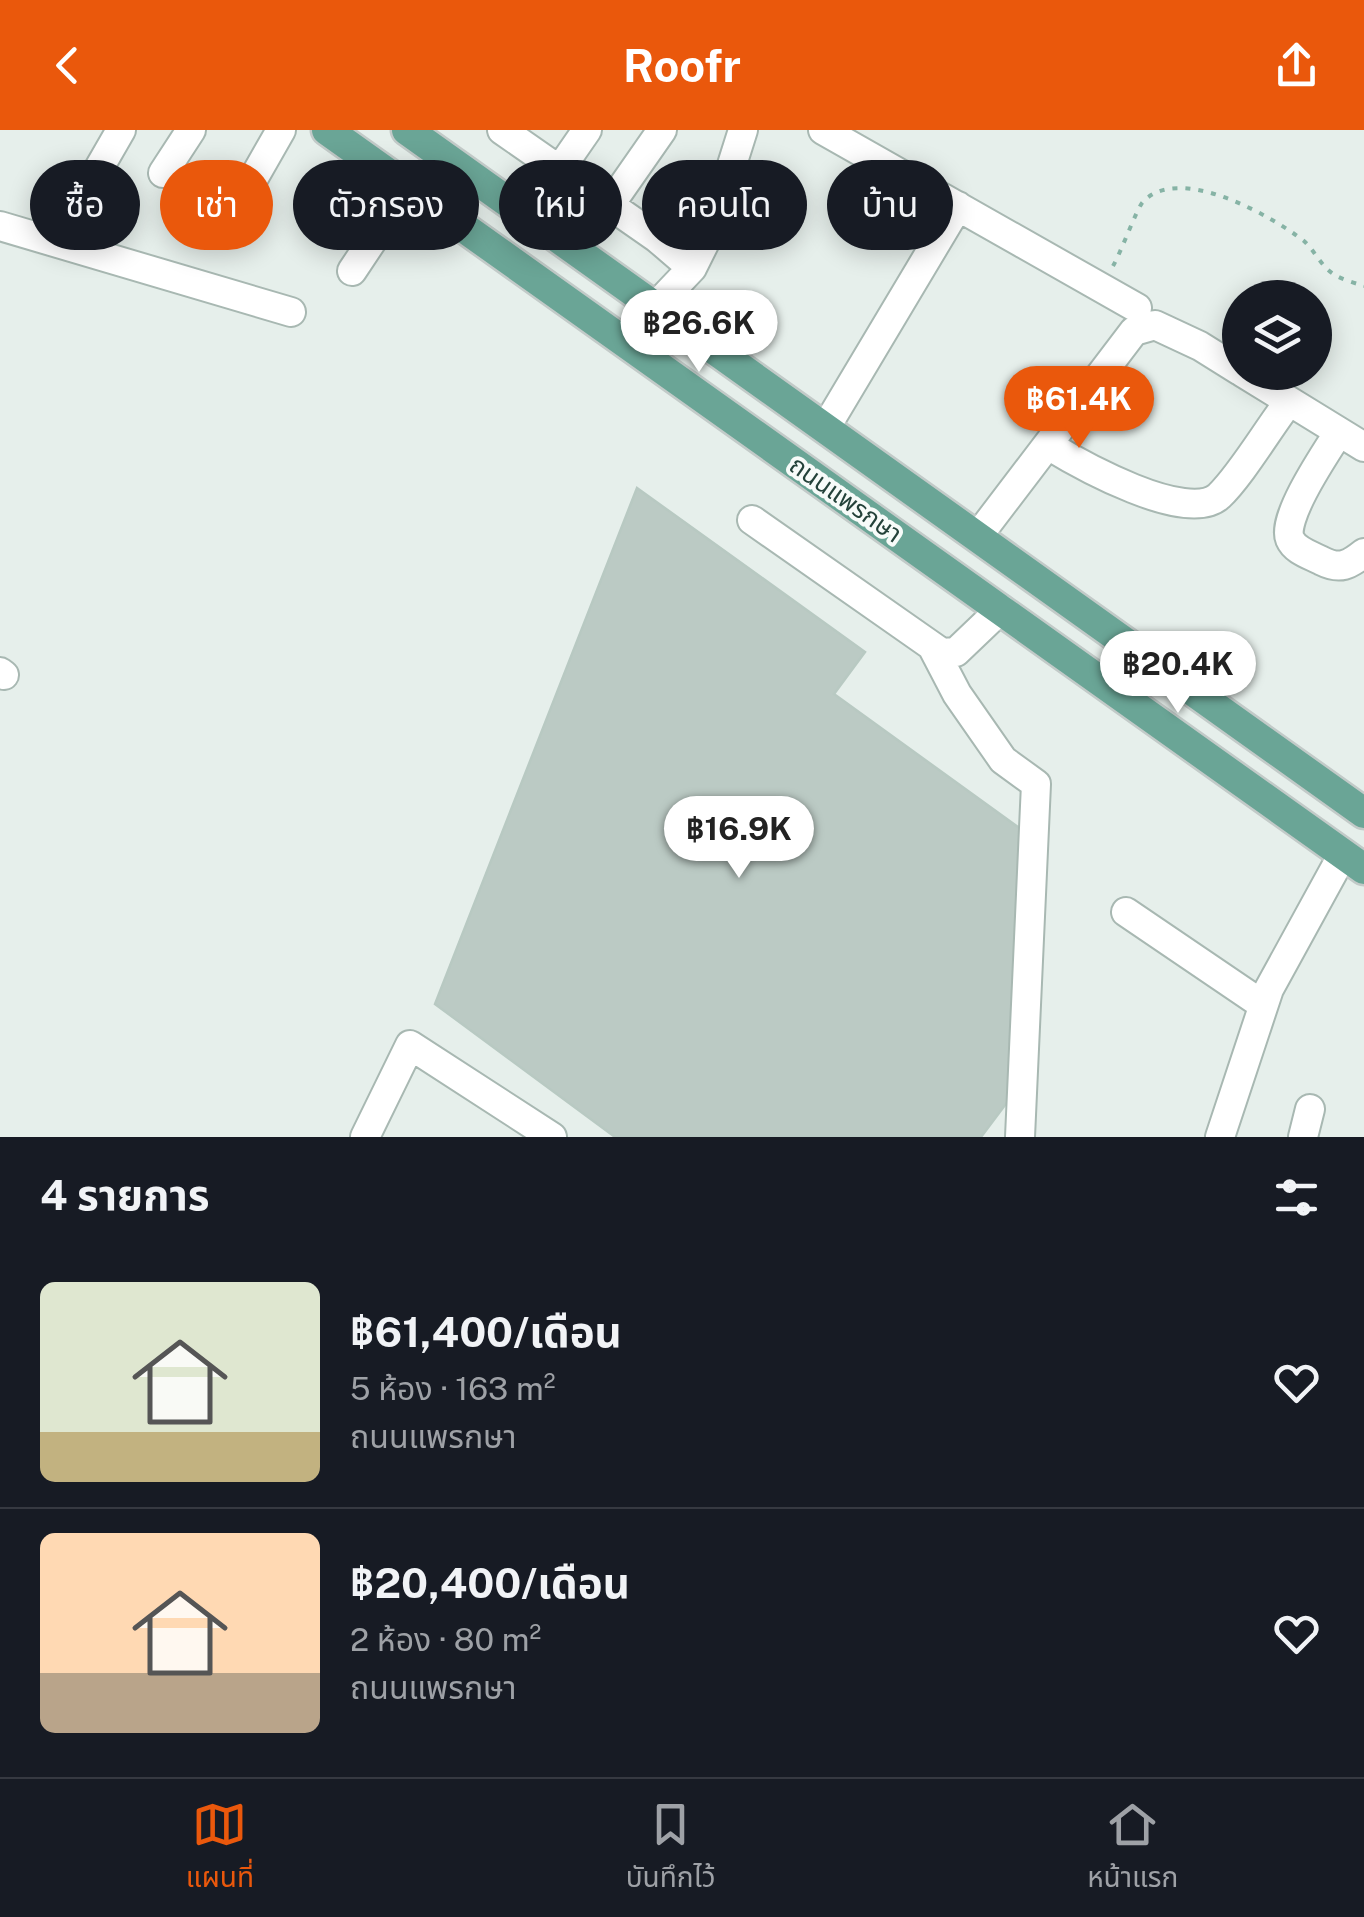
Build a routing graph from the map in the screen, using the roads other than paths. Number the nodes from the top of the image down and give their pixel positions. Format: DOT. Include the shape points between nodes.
graph roads {
  1 [pos="121,130"];
  2 [pos="191,130"];
  3 [pos="281,130"];
  4 [pos="327,130"];
  5 [pos="407,130"];
  6 [pos="502,130"];
  7 [pos="587,130"];
  8 [pos="662,130"];
  9 [pos="743,130"];
  10 [pos="823,130"];
  11 [pos="104,160"];
  12 [pos="171,160"];
  13 [pos="264,160"];
  14 [pos="370,160"];
  15 [pos="542,160"];
  16 [pos="566,160"];
  17 [pos="622,187"];
  18 [pos="958,206"];
  19 [pos="622,215"];
  20 [pos="0,226"];
  21 [pos="479,238"];
  22 [pos="366,250"];
  23 [pos="692,268"];
  24 [pos="352,271"];
  25 [pos="656,307"];
  26 [pos="1137,308"];
  27 [pos="292,312"];
  28 [pos="1222,360"];
  29 [pos="1269,390"];
  30 [pos="1288,402"];
  31 [pos="826,427"];
  32 [pos="1339,432"];
  33 [pos="1048,445"];
  34 [pos="1364,447"];
  35 [pos="752,520"];
  36 [pos="978,536"];
  37 [pos="1364,553"];
  38 [pos="1026,571"];
  39 [pos="1000,609"];
  40 [pos="933,648"];
  41 [pos="1364,813"];
  42 [pos="1353,862"];
  43 [pos="1126,912"];
  44 [pos="1263,1005"];
  45 [pos="1310,1109"];
  46 [pos="365,1137"];
  47 [pos="552,1137"];
  48 [pos="1020,1137"];
  49 [pos="1220,1137"];
  50 [pos="1303,1137"];
  1 -- 11 [label="street"];
  2 -- 12 [label="street"];
  3 -- 13 [label="street"];
  4 -- 14 [label="main road, ถนนแพรกษา"];
  5 -- 25 [label="main road, ถนนแพรกษา"];
  6 -- 15 [label="street"];
  7 -- 16 [label="street"];
  8 -- 17 [label="street"];
  9 -- 23 [label="street"];
  10 -- 18 [label="street"];
  18 -- 26 [label="street"];
  18 -- 31 [label="street"];
  19 -- 23 [label="street"];
  20 -- 27 [label="street"];
  21 -- 39 [label="main road, ถนนแพรกษา"];
  22 -- 24 [label="street"];
  23 -- 25 [label="street"];
  25 -- 31 [label="main road, ถนนแพรกษา"];
  28 -- 33 [label="street" via="1155,325 1134,331"];
  29 -- 30 [label="street"];
  30 -- 32 [label="street"];
  30 -- 33 [label="street" via="1217,498 1196,506 1098,476"];
  31 -- 36 [label="main road, ถนนแพรกษา"];
  32 -- 34 [label="street"];
  32 -- 37 [label="street" via="1288,530 1297,549 1331,566 1343,567"];
  33 -- 36 [label="street"];
  35 -- 40 [label="street"];
  36 -- 38 [label="main road, ถนนแพรกษา"];
  38 -- 39 [label="main road"];
  38 -- 41 [label="main road, ถนนแพรกษา"];
  39 -- 40 [label="street" via="956,652"];
  39 -- 42 [label="main road, ถนนแพรกษา"];
  40 -- 48 [label="street" via="1003,760 1036,784"];
  42 -- 44 [label="street"];
  43 -- 44 [label="street"];
  44 -- 49 [label="street"];
  45 -- 50 [label="street"];
  46 -- 47 [label="street" via="410,1046"];
}
